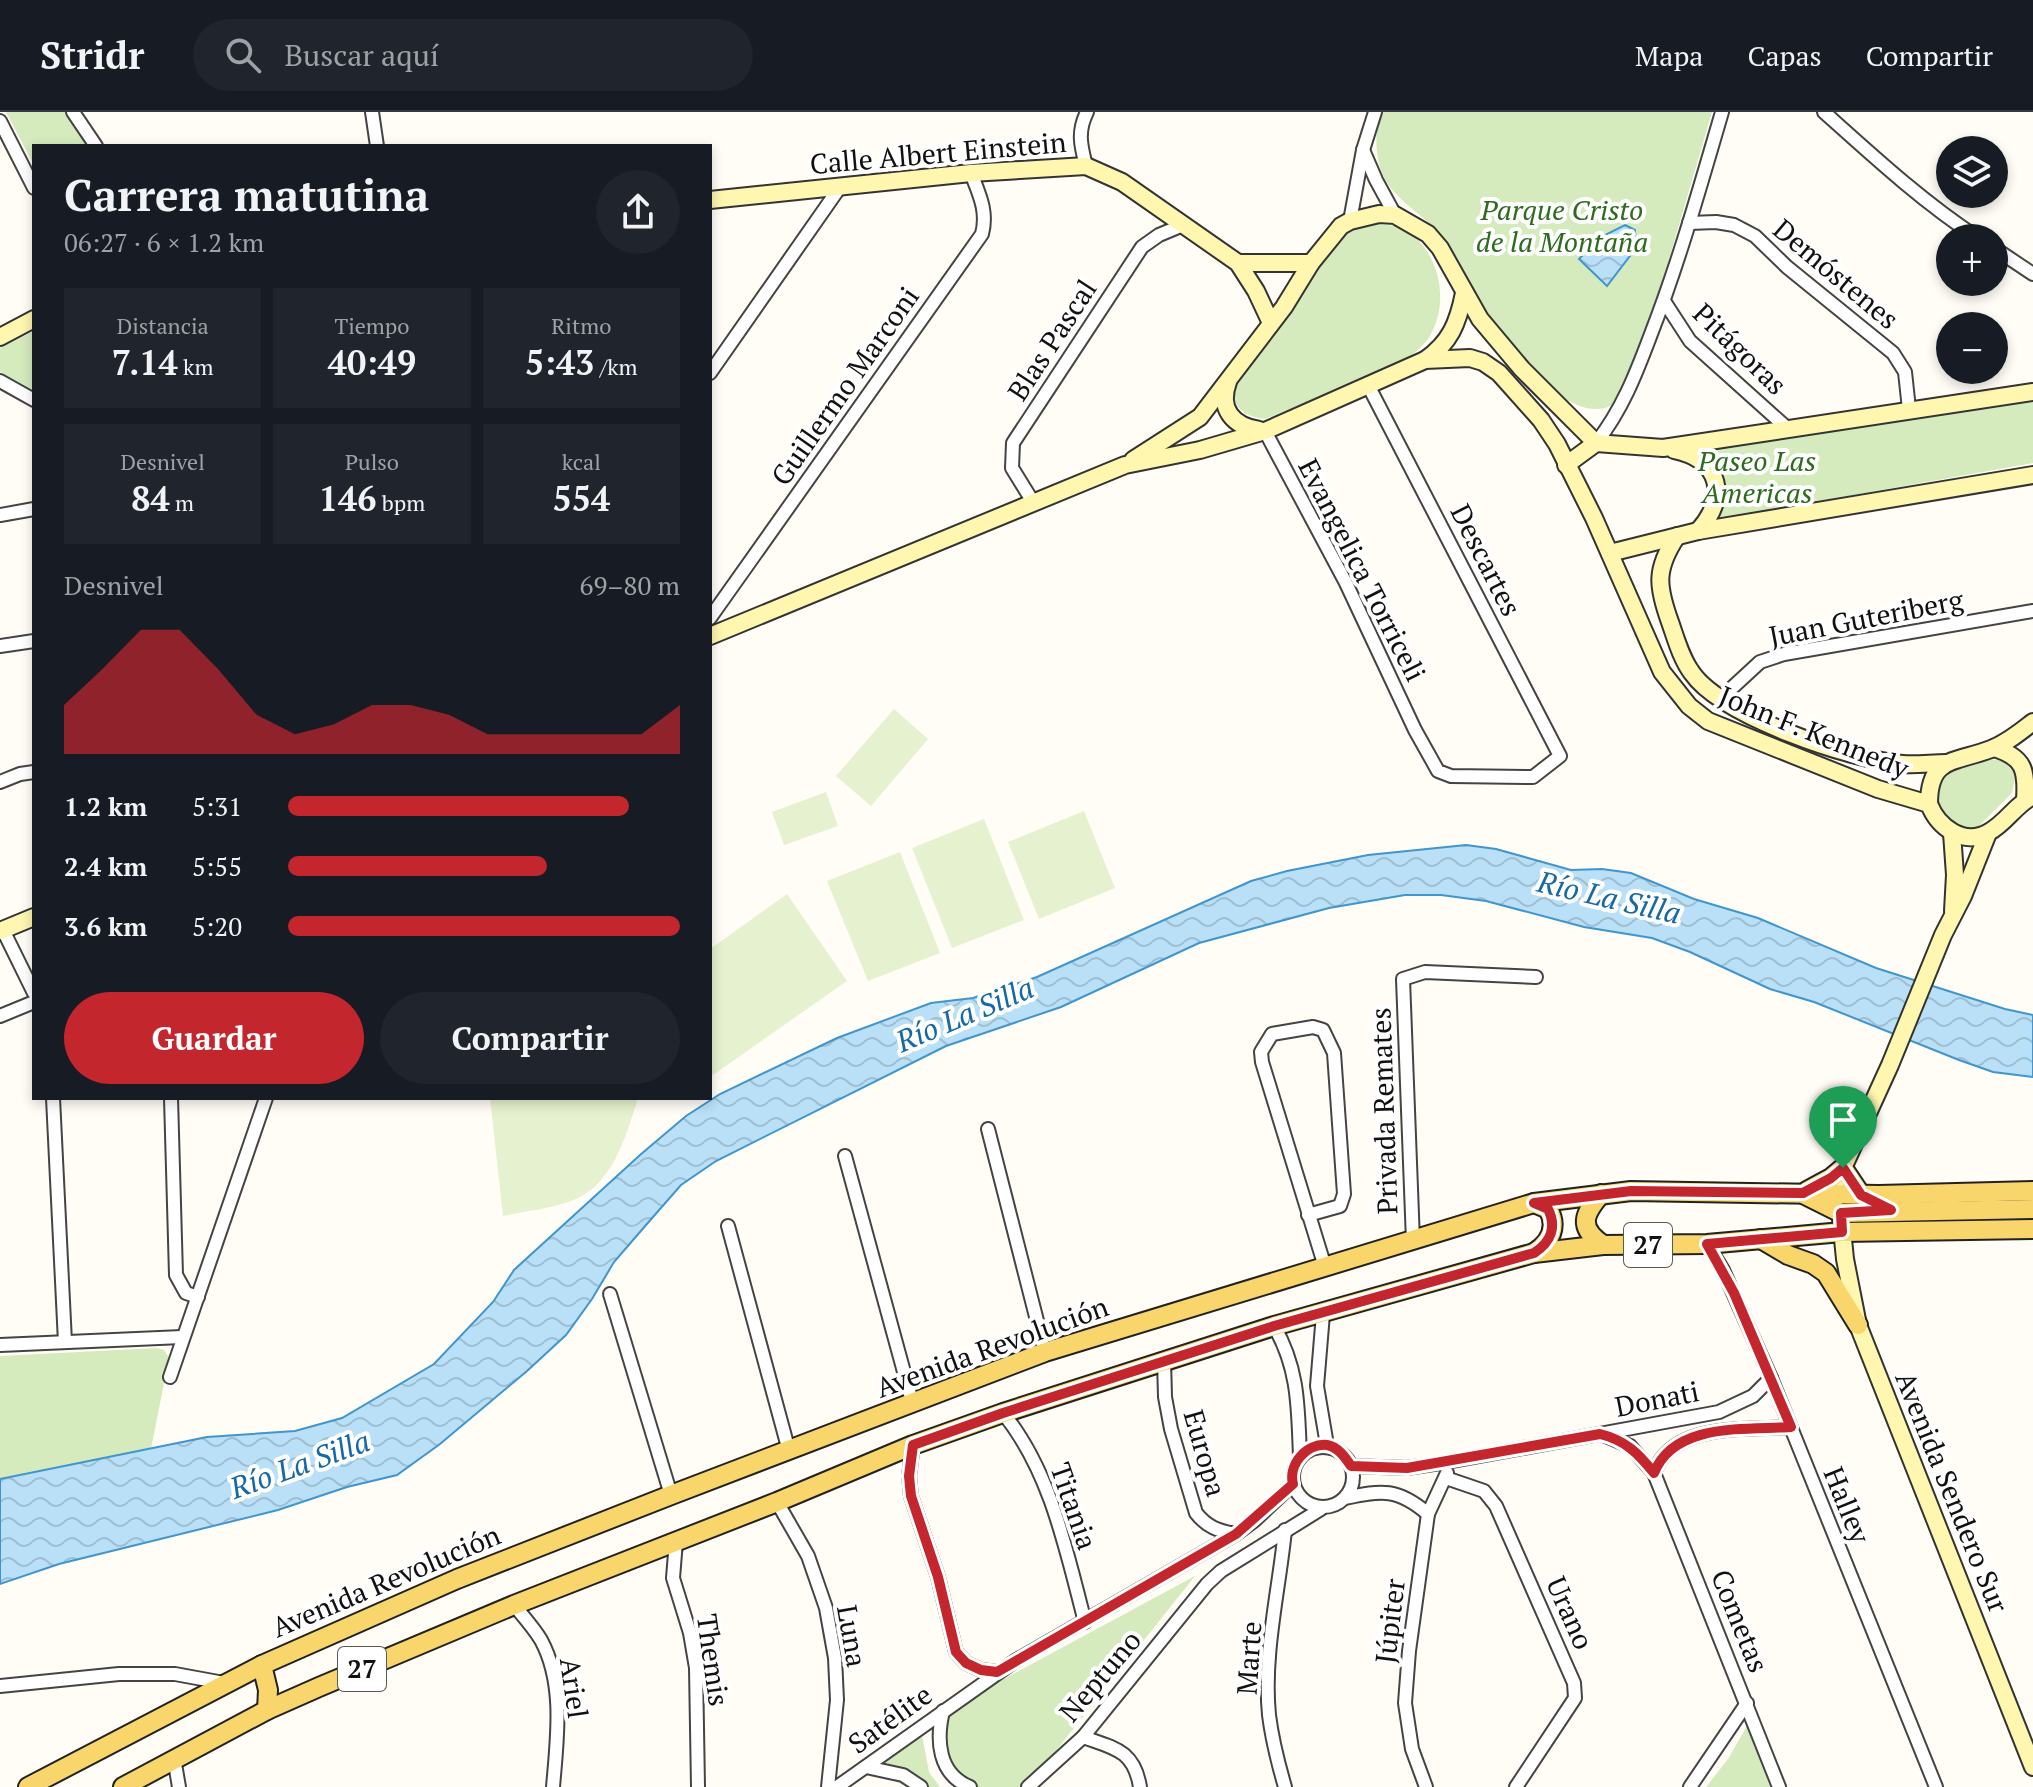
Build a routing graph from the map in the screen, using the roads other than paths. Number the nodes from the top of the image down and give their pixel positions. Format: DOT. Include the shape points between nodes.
graph roads {
  1 [pos="73,112"];
  2 [pos="372,112"];
  3 [pos="1087,112"];
  4 [pos="1375,112"];
  5 [pos="1722,112"];
  6 [pos="1824,112"];
  7 [pos="0,121"];
  8 [pos="95,144"];
  9 [pos="377,144"];
  10 [pos="1363,150"];
  11 [pos="1086,166"];
  12 [pos="971,173"];
  13 [pos="32,184"];
  14 [pos="840,187"];
  15 [pos="712,200"];
  16 [pos="1395,215"];
  17 [pos="1350,221"];
  18 [pos="1689,223"];
  19 [pos="1957,224"];
  20 [pos="1183,225"];
  21 [pos="2008,257"];
  22 [pos="1238,263"];
  23 [pos="1311,263"];
  24 [pos="2033,274"];
  25 [pos="1464,293"];
  26 [pos="1664,301"];
  27 [pos="32,320"];
  28 [pos="1271,323"];
  29 [pos="0,337"];
  30 [pos="1425,360"];
  31 [pos="712,370"];
  32 [pos="0,381"];
  33 [pos="1228,381"];
  34 [pos="1369,387"];
  35 [pos="2033,392"];
  36 [pos="32,399"];
  37 [pos="1909,409"];
  38 [pos="1787,428"];
  39 [pos="1265,431"];
  40 [pos="1596,443"];
  41 [pos="1663,448"];
  42 [pos="1125,465"];
  43 [pos="1566,465"];
  44 [pos="2033,475"];
  45 [pos="1033,502"];
  46 [pos="32,509"];
  47 [pos="0,515"];
  48 [pos="1698,531"];
  49 [pos="1677,536"];
  50 [pos="1610,553"];
  51 [pos="2033,611"];
  52 [pos="712,615"];
  53 [pos="712,635"];
  54 [pos="32,641"];
  55 [pos="0,646"];
  56 [pos="1721,698"];
  57 [pos="2033,722"];
  58 [pos="1994,748"];
  59 [pos="1560,756"];
  60 [pos="1946,763"];
  61 [pos="32,772"];
  62 [pos="0,782"];
  63 [pos="2029,798"];
  64 [pos="1929,804"];
  65 [pos="1952,833"];
  66 [pos="1988,833"];
  67 [pos="1953,913"];
  68 [pos="32,918"];
  69 [pos="2,931"];
  70 [pos="1536,977"];
  71 [pos="32,989"];
  72 [pos="32,1003"];
  73 [pos="0,1016"];
  74 [pos="53,1100"];
  75 [pos="171,1100"];
  76 [pos="265,1100"];
  77 [pos="988,1129"];
  78 [pos="845,1156"];
  79 [pos="1843,1168"];
  80 [pos="2033,1191"];
  81 [pos="1803,1193"];
  82 [pos="1601,1194"];
  83 [pos="1861,1195"];
  84 [pos="1534,1203"];
  85 [pos="2033,1209"];
  86 [pos="1891,1210"];
  87 [pos="1841,1213"];
  88 [pos="1308,1215"];
  89 [pos="728,1226"];
  90 [pos="2033,1229"];
  91 [pos="1761,1239"];
  92 [pos="1413,1241"];
  93 [pos="1707,1244"];
  94 [pos="1603,1245"];
  95 [pos="1534,1253"];
  96 [pos="1325,1267"];
  97 [pos="610,1294"];
  98 [pos="198,1297"];
  99 [pos="1323,1314"];
  100 [pos="1858,1325"];
  101 [pos="1274,1326"];
  102 [pos="182,1337"];
  103 [pos="65,1342"];
  104 [pos="0,1345"];
  105 [pos="1045,1352"];
  106 [pos="1164,1360"];
  107 [pos="170,1377"];
  108 [pos="1771,1378"];
  109 [pos="913,1405"];
  110 [pos="1003,1413"];
  111 [pos="1791,1427"];
  112 [pos="1600,1434"];
  113 [pos="913,1445"];
  114 [pos="1327,1445"];
  115 [pos="789,1451"];
  116 [pos="1300,1457"];
  117 [pos="1447,1462"];
  118 [pos="1351,1466"];
  119 [pos="1654,1473"];
  120 [pos="1446,1478"];
  121 [pos="1293,1484"];
  122 [pos="671,1495"];
  123 [pos="1345,1498"];
  124 [pos="777,1502"];
  125 [pos="1321,1509"];
  126 [pos="1428,1514"];
  127 [pos="1285,1530"];
  128 [pos="1236,1534"];
  129 [pos="676,1541"];
  130 [pos="514,1605"];
  131 [pos="1085,1622"];
  132 [pos="262,1665"];
  133 [pos="997,1672"];
  134 [pos="224,1683"];
  135 [pos="0,1686"];
  136 [pos="1747,1703"];
  137 [pos="267,1710"];
  138 [pos="943,1711"];
  139 [pos="1083,1737"];
  140 [pos="174,1758"];
  141 [pos="866,1767"];
  142 [pos="2033,1767"];
  143 [pos="28,1787"];
  144 [pos="123,1787"];
  145 [pos="179,1787"];
  146 [pos="553,1787"];
  147 [pos="698,1787"];
  148 [pos="828,1787"];
  149 [pos="837,1787"];
  150 [pos="921,1787"];
  151 [pos="970,1787"];
  152 [pos="1028,1787"];
  153 [pos="1140,1787"];
  154 [pos="1285,1787"];
  155 [pos="1426,1787"];
  156 [pos="1516,1787"];
  157 [pos="1690,1787"];
  158 [pos="1779,1787"];
  159 [pos="1936,1787"];
  1 -- 8 [label="street"];
  2 -- 9 [label="street"];
  3 -- 11 [label="street" via="1079,136"];
  4 -- 10 [label="street"];
  5 -- 18 [label="street"];
  6 -- 19 [label="street"];
  7 -- 13 [label="street"];
  10 -- 16 [label="street"];
  10 -- 17 [label="street"];
  11 -- 12 [label="street, Calle Albert Einstein"];
  11 -- 20 [label="street, Calle Albert Einstein" via="1122,182"];
  12 -- 14 [label="street, Calle Albert Einstein"];
  12 -- 52 [label="street, Guillermo Marconi" via="984,206 982,234"];
  14 -- 15 [label="street, Calle Albert Einstein"];
  14 -- 31 [label="street"];
  16 -- 17 [label="street"];
  16 -- 25 [label="street" via="1428,234"];
  17 -- 23 [label="street"];
  18 -- 26 [label="street"];
  18 -- 37 [label="street, Demóstenes" via="1734,225 1755,236 1893,353 1905,372"];
  20 -- 22 [label="street, Calle Albert Einstein"];
  20 -- 45 [label="street, Blas Pascal" via="1142,247 1013,443 1012,468"];
  21 -- 24 [label="street"];
  22 -- 23 [label="street"];
  22 -- 28 [label="street, Calle Albert Einstein"];
  23 -- 28 [label="street"];
  25 -- 30 [label="street" via="1449,339"];
  25 -- 40 [label="street" via="1522,369"];
  26 -- 38 [label="street, Pitágoras" via="1690,341"];
  26 -- 40 [label="street" via="1634,380"];
  27 -- 29 [label="street"];
  28 -- 33 [label="street"];
  30 -- 34 [label="street"];
  30 -- 43 [label="street, John F. Kennedy" via="1470,358 1499,373 1541,420"];
  32 -- 36 [label="street"];
  33 -- 39 [label="street" via="1231,416 1245,428"];
  33 -- 42 [label="street" via="1200,417"];
  34 -- 39 [label="street"];
  34 -- 59 [label="street, Descartes"];
  35 -- 37 [label="street"];
  37 -- 38 [label="street"];
  38 -- 41 [label="street"];
  39 -- 42 [label="street"];
  39 -- 59 [label="street, Evangelica Torriceli" via="1438,771 1451,776 1533,777"];
  40 -- 41 [label="street"];
  40 -- 43 [label="street"];
  41 -- 48 [label="street" via="1692,455 1712,475 1718,490 1715,506"];
  42 -- 45 [label="street"];
  43 -- 50 [label="street, John F. Kennedy"];
  44 -- 48 [label="street"];
  45 -- 53 [label="street"];
  46 -- 47 [label="street"];
  48 -- 49 [label="street"];
  49 -- 50 [label="street"];
  49 -- 56 [label="street, John F. Kennedy" via="1660,573 1662,599 1693,675"];
  50 -- 64 [label="street, John F. Kennedy" via="1662,672 1708,721"];
  51 -- 56 [label="street, Juan Guteriberg" via="1784,654 1760,662"];
  54 -- 55 [label="street"];
  56 -- 60 [label="street, John F. Kennedy" via="1822,744 1904,764"];
  57 -- 58 [label="street"];
  58 -- 60 [label="street"];
  58 -- 63 [label="street" via="2015,756"];
  60 -- 64 [label="street" via="1931,780"];
  61 -- 62 [label="street"];
  63 -- 66 [label="street"];
  64 -- 65 [label="street, John F. Kennedy"];
  65 -- 66 [label="street"];
  65 -- 67 [label="street"];
  66 -- 67 [label="street"];
  67 -- 79 [label="street"];
  68 -- 69 [label="street"];
  69 -- 71 [label="street"];
  70 -- 92 [label="street, Privada Remates" via="1425,972 1403,979"];
  72 -- 73 [label="street"];
  74 -- 103 [label="street"];
  75 -- 98 [label="street" via="176,1275 186,1293"];
  76 -- 98 [label="street"];
  77 -- 105 [label="street"];
  78 -- 109 [label="street"];
  79 -- 81 [label="main road"];
  79 -- 83 [label="main road"];
  79 -- 87 [label="street"];
  80 -- 83 [label="main road, 27"];
  81 -- 82 [label="main road, Avenida Revolución / 27"];
  81 -- 87 [label="main road"];
  82 -- 84 [label="main road, Avenida Revolución / 27"];
  82 -- 94 [label="main road" via="1585,1218 1588,1230"];
  83 -- 86 [label="main road"];
  83 -- 87 [label="main road, 27"];
  84 -- 92 [label="main road, Avenida Revolución / 27"];
  84 -- 95 [label="main road" via="1548,1209 1553,1221 1551,1236"];
  85 -- 86 [label="main road"];
  86 -- 87 [label="main road"];
  87 -- 90 [label="main road, 27"];
  87 -- 91 [label="main road, 27"];
  87 -- 100 [label="street, Avenida Sendero Sur"];
  88 -- 88 [label="street" via="1340,1206 1344,1194 1334,1053 1323,1030 1313,1027 1272,1034 1261,1052"];
  88 -- 96 [label="street"];
  89 -- 115 [label="street"];
  91 -- 93 [label="main road, 27"];
  91 -- 100 [label="main road" via="1826,1273"];
  92 -- 96 [label="main road, Avenida Revolución / 27"];
  93 -- 94 [label="main road, 27"];
  93 -- 108 [label="street, Halley"];
  94 -- 95 [label="main road, 27"];
  95 -- 99 [label="main road, 27"];
  96 -- 105 [label="main road, Avenida Revolución / 27"];
  97 -- 122 [label="street"];
  98 -- 102 [label="street"];
  99 -- 101 [label="main road, 27"];
  99 -- 114 [label="street" via="1317,1386"];
  100 -- 142 [label="street, Avenida Sendero Sur"];
  101 -- 106 [label="main road, 27"];
  101 -- 116 [label="street" via="1297,1385"];
  102 -- 103 [label="street"];
  102 -- 107 [label="street"];
  103 -- 104 [label="street"];
  105 -- 109 [label="main road, Avenida Revolución / 27"];
  106 -- 110 [label="main road, 27"];
  106 -- 128 [label="street, Europa" via="1171,1429 1196,1513 1218,1531"];
  108 -- 111 [label="street, Halley"];
  108 -- 112 [label="street, Donati" via="1753,1396 1719,1412"];
  109 -- 115 [label="main road, Avenida Revolución / 27"];
  110 -- 113 [label="main road, 27"];
  110 -- 131 [label="street, Titania" via="1022,1437 1057,1517"];
  111 -- 119 [label="street" via="1692,1437 1668,1449"];
  111 -- 159 [label="street, Halley"];
  112 -- 117 [label="street, Donati"];
  112 -- 119 [label="street, Cometas" via="1630,1446"];
  113 -- 124 [label="main road, 27"];
  113 -- 133 [label="street" via="911,1496 956,1652 966,1663"];
  114 -- 116 [label="street"];
  114 -- 118 [label="street"];
  115 -- 122 [label="main road, Avenida Revolución / 27"];
  116 -- 121 [label="street" via="1293,1468"];
  117 -- 118 [label="street, Donati" via="1407,1468"];
  117 -- 120 [label="street, Júpiter"];
  118 -- 123 [label="street" via="1351,1488"];
  119 -- 136 [label="street, Cometas"];
  120 -- 126 [label="street, Júpiter"];
  120 -- 156 [label="street, Urano" via="1484,1491 1496,1506 1574,1683 1575,1698"];
  121 -- 125 [label="street" via="1306,1501"];
  121 -- 128 [label="street, Satélite"];
  122 -- 132 [label="main road, Avenida Revolución / 27" via="457,1579"];
  123 -- 125 [label="street"];
  123 -- 126 [label="street" via="1391,1492"];
  124 -- 129 [label="main road, 27"];
  124 -- 148 [label="street, Luna" via="808,1556 826,1608 837,1700"];
  125 -- 127 [label="street, Neptuno"];
  126 -- 155 [label="street, Júpiter" via="1405,1703 1412,1749"];
  127 -- 139 [label="street, Neptuno" via="1207,1584"];
  127 -- 154 [label="street, Marte" via="1270,1648 1269,1712"];
  128 -- 131 [label="street, Satélite"];
  129 -- 130 [label="main road, 27"];
  129 -- 147 [label="street, Themis" via="673,1578 696,1668"];
  130 -- 137 [label="main road, 27"];
  130 -- 146 [label="street, Ariel" via="540,1638 551,1665 557,1698"];
  131 -- 133 [label="street, Satélite"];
  132 -- 134 [label="main road, Avenida Revolución / 27"];
  132 -- 137 [label="main road"];
  133 -- 138 [label="street, Satélite"];
  134 -- 135 [label="street" via="175,1674 119,1674"];
  134 -- 143 [label="main road, Avenida Revolución / 27"];
  136 -- 157 [label="street"];
  136 -- 158 [label="street, Cometas"];
  137 -- 140 [label="main road, 27"];
  138 -- 141 [label="street, Satélite"];
  138 -- 151 [label="street" via="938,1733 944,1764"];
  139 -- 152 [label="street, Neptuno"];
  139 -- 153 [label="street" via="1121,1750 1132,1761"];
  140 -- 144 [label="main road, 27"];
  140 -- 145 [label="street"];
  141 -- 149 [label="street, Satélite"];
  141 -- 150 [label="street" via="903,1775"];
}
